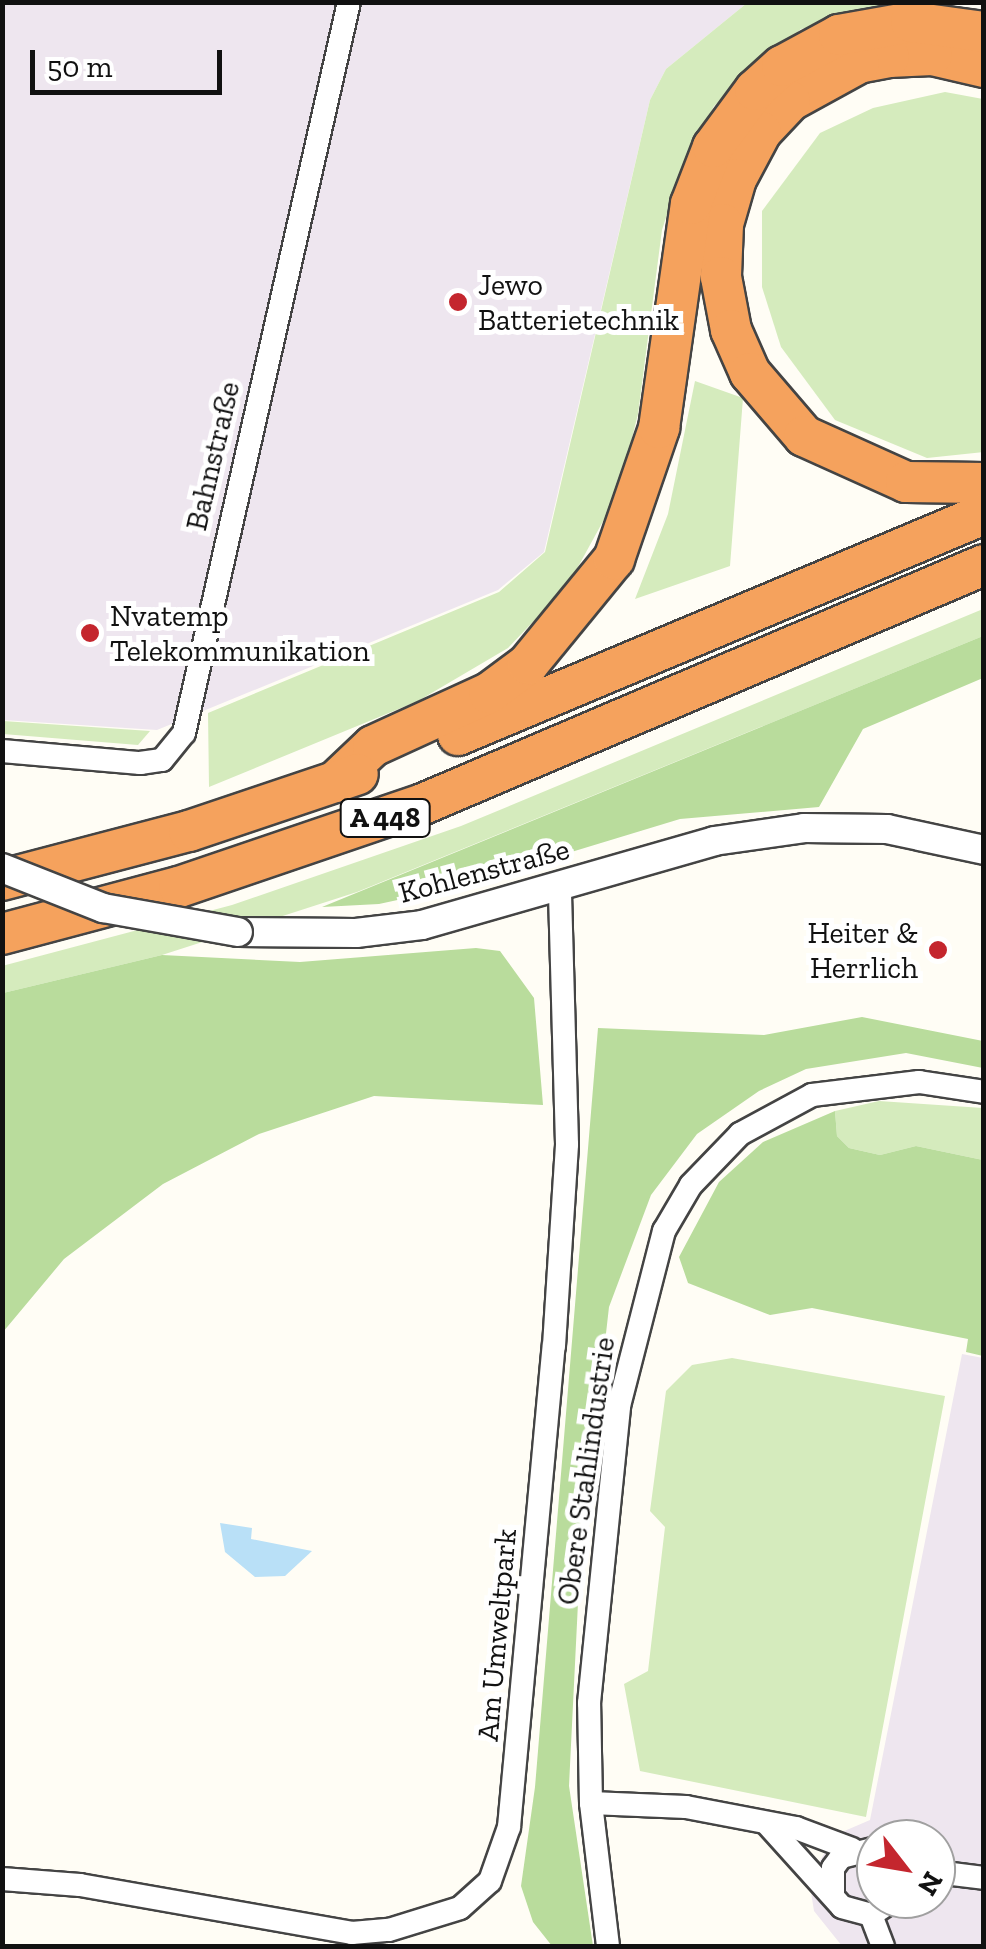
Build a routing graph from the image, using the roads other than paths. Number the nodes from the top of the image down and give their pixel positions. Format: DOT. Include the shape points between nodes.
graph roads {
  1 [pos="350,2"];
  2 [pos="984,32"];
  3 [pos="984,67"];
  4 [pos="984,483"];
  5 [pos="984,514"];
  6 [pos="984,565"];
  7 [pos="2,751"];
  8 [pos="335,782"];
  9 [pos="984,850"];
  10 [pos="2,868"];
  11 [pos="2,880"];
  12 [pos="560,887"];
  13 [pos="2,934"];
  14 [pos="984,1092"];
  15 [pos="590,1803"];
  16 [pos="768,1825"];
  17 [pos="856,1846"];
  18 [pos="856,1853"];
  19 [pos="956,1874"];
  20 [pos="2,1878"];
  21 [pos="984,1878"];
  22 [pos="833,1894"];
  23 [pos="856,1914"];
  24 [pos="873,1919"];
  25 [pos="608,1946"];
  26 [pos="883,1946"];
  1 -- 7 [label="street, Bahnstraße" via="184,733 162,760"];
  2 -- 8 [label="highway" via="910,22 839,35 754,90 713,147 691,204 655,446 614,559 528,664 489,693 373,746"];
  3 -- 4 [label="highway" via="932,55 889,56 859,63 790,102 761,132 736,180 722,224 722,276 731,330 750,373 804,436 906,482"];
  5 -- 8 [label="highway, A 448"];
  6 -- 13 [label="highway, A 448" via="423,804 180,887"];
  8 -- 11 [label="highway, A 448" via="189,831"];
  9 -- 12 [label="street, Kohlenstraße" via="888,830 804,828 714,841"];
  10 -- 12 [label="street, Kohlenstraße, bridge" via="102,908 238,932 356,933 422,925"];
  12 -- 20 [label="street, Am Umweltpark" via="566,1082 554,1346 509,1827 490,1880 460,1908 389,1930 352,1932"];
  14 -- 15 [label="street, Obere Stahlindustrie" via="919,1082 812,1095 740,1134 691,1185 664,1232 619,1406 589,1703"];
  15 -- 16 [label="street" via="647,1802"];
  15 -- 25 [label="street, Obere Stahlindustrie"];
  16 -- 17 [label="street"];
  16 -- 22 [label="street"];
  18 -- 22 [label="street" via="834,1868"];
  19 -- 21 [label="street"];
  22 -- 23 [label="street"];
  24 -- 26 [label="street"];
}
